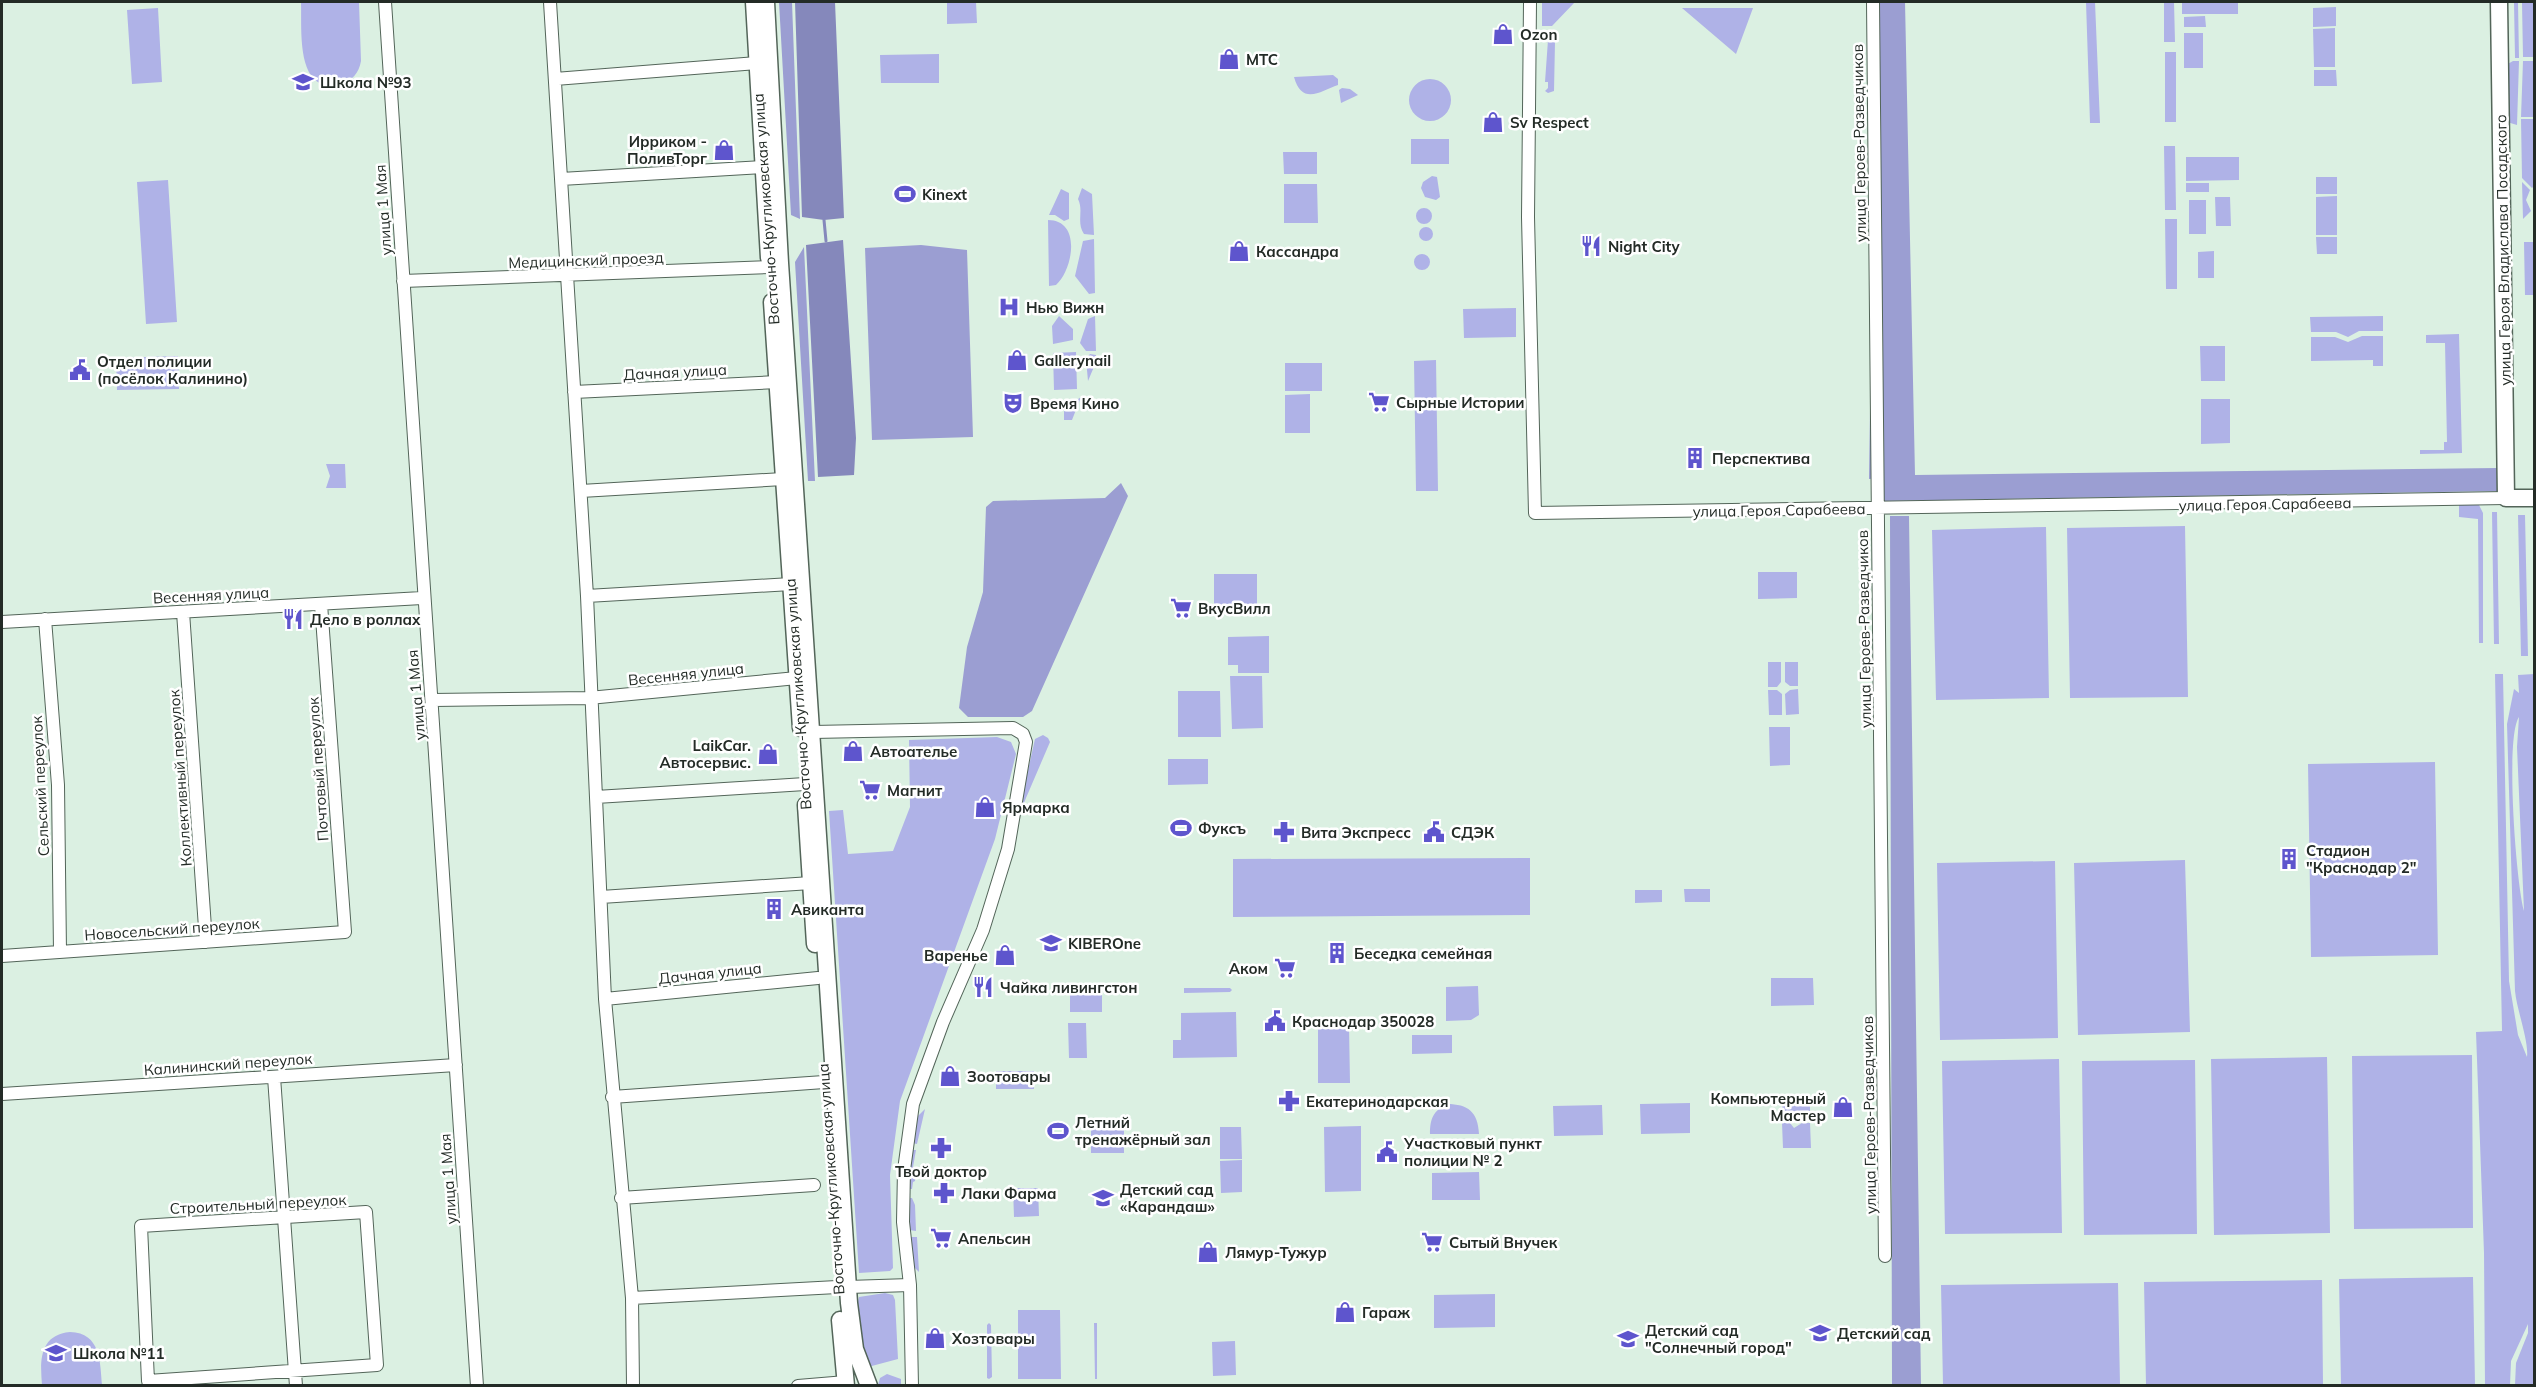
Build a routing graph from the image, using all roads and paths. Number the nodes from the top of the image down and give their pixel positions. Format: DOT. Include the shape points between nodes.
graph roads {
  1 [pos="385,2"];
  2 [pos="550,2"];
  3 [pos="754,2"];
  4 [pos="766,2"];
  5 [pos="1530,2"];
  6 [pos="1873,2"];
  7 [pos="2499,2"];
  8 [pos="757,63"];
  9 [pos="555,79"];
  10 [pos="763,167"];
  11 [pos="561,179"];
  12 [pos="769,267"];
  13 [pos="567,276"];
  14 [pos="403,281"];
  15 [pos="777,382"];
  16 [pos="574,392"];
  17 [pos="783,479"];
  18 [pos="581,491"];
  19 [pos="2506,498"];
  20 [pos="2535,498"];
  21 [pos="1877,508"];
  22 [pos="790,584"];
  23 [pos="587,596"];
  24 [pos="422,598"];
  25 [pos="321,604"];
  26 [pos="183,612"];
  27 [pos="45,619"];
  28 [pos="2,622"];
  29 [pos="797,678"];
  30 [pos="589,698"];
  31 [pos="433,700"];
  32 [pos="813,732"];
  33 [pos="805,784"];
  34 [pos="596,797"];
  35 [pos="811,883"];
  36 [pos="601,897"];
  37 [pos="345,932"];
  38 [pos="206,942"];
  39 [pos="60,952"];
  40 [pos="2,956"];
  41 [pos="818,978"];
  42 [pos="605,999"];
  43 [pos="456,1065"];
  44 [pos="274,1077"];
  45 [pos="825,1082"];
  46 [pos="2,1094"];
  47 [pos="612,1097"];
  48 [pos="814,1185"];
  49 [pos="621,1198"];
  50 [pos="283,1217"];
  51 [pos="1885,1256"];
  52 [pos="910,1285"];
  53 [pos="846,1287"];
  54 [pos="632,1298"];
  55 [pos="296,1371"];
  56 [pos="846,1384"];
  57 [pos="296,1386"];
  58 [pos="477,1386"];
  59 [pos="633,1386"];
  60 [pos="798,1386"];
  61 [pos="868,1386"];
  62 [pos="912,1386"];
  1 -- 14 [label="street, улица 1 Мая"];
  2 -- 9 [label="street"];
  3 -- 8 [label="main road, Восточно-Кругликовская улица"];
  4 -- 32 [label="main road, Восточно-Кругликовская улица"];
  5 -- 21 [label="street, улица Героя Сарабеева" via="1528,217 1535,513"];
  6 -- 21 [label="street, улица Героев-Разведчиков"];
  7 -- 19 [label="main road, улица Героя Владислава Посадского"];
  8 -- 9 [label="street"];
  8 -- 10 [label="main road, Восточно-Кругликовская улица"];
  9 -- 11 [label="street"];
  10 -- 11 [label="street"];
  10 -- 12 [label="main road, Восточно-Кругликовская улица"];
  11 -- 13 [label="street"];
  12 -- 13 [label="street, Медицинский проезд"];
  12 -- 15 [label="main road, Восточно-Кругликовская улица"];
  13 -- 14 [label="street, Медицинский проезд"];
  13 -- 16 [label="street"];
  14 -- 24 [label="street, улица 1 Мая"];
  15 -- 16 [label="street, Дачная улица"];
  15 -- 17 [label="main road, Восточно-Кругликовская улица"];
  16 -- 18 [label="street"];
  17 -- 18 [label="street"];
  17 -- 22 [label="main road, Восточно-Кругликовская улица"];
  18 -- 23 [label="street"];
  19 -- 20 [label="main road, улица Героя Сарабеева"];
  19 -- 21 [label="street, улица Героя Сарабеева"];
  21 -- 51 [label="street, улица Героев-Разведчиков"];
  22 -- 23 [label="street"];
  22 -- 29 [label="main road, Восточно-Кругликовская улица"];
  23 -- 30 [label="street"];
  24 -- 25 [label="street, Весенняя улица"];
  24 -- 31 [label="street, улица 1 Мая"];
  25 -- 26 [label="street, Весенняя улица"];
  25 -- 37 [label="street, Почтовый переулок"];
  26 -- 27 [label="street, Весенняя улица"];
  26 -- 38 [label="street, Коллективный переулок"];
  27 -- 28 [label="street, Весенняя улица"];
  27 -- 39 [label="street, Сельский переулок" via="58,785"];
  29 -- 30 [label="street, Весенняя улица"];
  29 -- 33 [label="main road, Восточно-Кругликовская улица"];
  30 -- 31 [label="street, Весенняя улица"];
  30 -- 34 [label="street"];
  31 -- 43 [label="street, улица 1 Мая"];
  32 -- 52 [label="street" via="1013,728 1023,734 1026,742 1005,860 982,930 913,1104 903,1222"];
  32 -- 53 [label="main road, Восточно-Кругликовская улица"];
  33 -- 34 [label="street"];
  33 -- 35 [label="main road, Восточно-Кругликовская улица"];
  34 -- 36 [label="street"];
  35 -- 36 [label="street"];
  35 -- 41 [label="main road, Восточно-Кругликовская улица"];
  36 -- 42 [label="street"];
  37 -- 38 [label="street, Новосельский переулок"];
  38 -- 39 [label="street, Новосельский переулок"];
  39 -- 40 [label="street, Новосельский переулок"];
  41 -- 42 [label="street, Дачная улица"];
  41 -- 45 [label="main road, Восточно-Кругликовская улица"];
  42 -- 47 [label="street"];
  43 -- 44 [label="street, Калининский переулок"];
  43 -- 58 [label="street, улица 1 Мая"];
  44 -- 46 [label="street, Калининский переулок"];
  44 -- 50 [label="street"];
  45 -- 47 [label="street"];
  45 -- 53 [label="main road, Восточно-Кругликовская улица"];
  47 -- 49 [label="street"];
  48 -- 49 [label="street"];
  49 -- 54 [label="street"];
  50 -- 55 [label="street"];
  50 -- 55 [label="street, Строительный переулок" via="366,1212 376,1365"];
  50 -- 55 [label="street, Строительный переулок" via="141,1226 148,1381"];
  52 -- 53 [label="street"];
  52 -- 62 [label="street"];
  53 -- 54 [label="street"];
  53 -- 56 [label="main road, Восточно-Кругликовская улица"];
  53 -- 61 [label="main road, Восточно-Кругликовская улица" via="855,1349"];
  54 -- 59 [label="street"];
  55 -- 57 [label="street"];
  56 -- 60 [label="street"];
}
